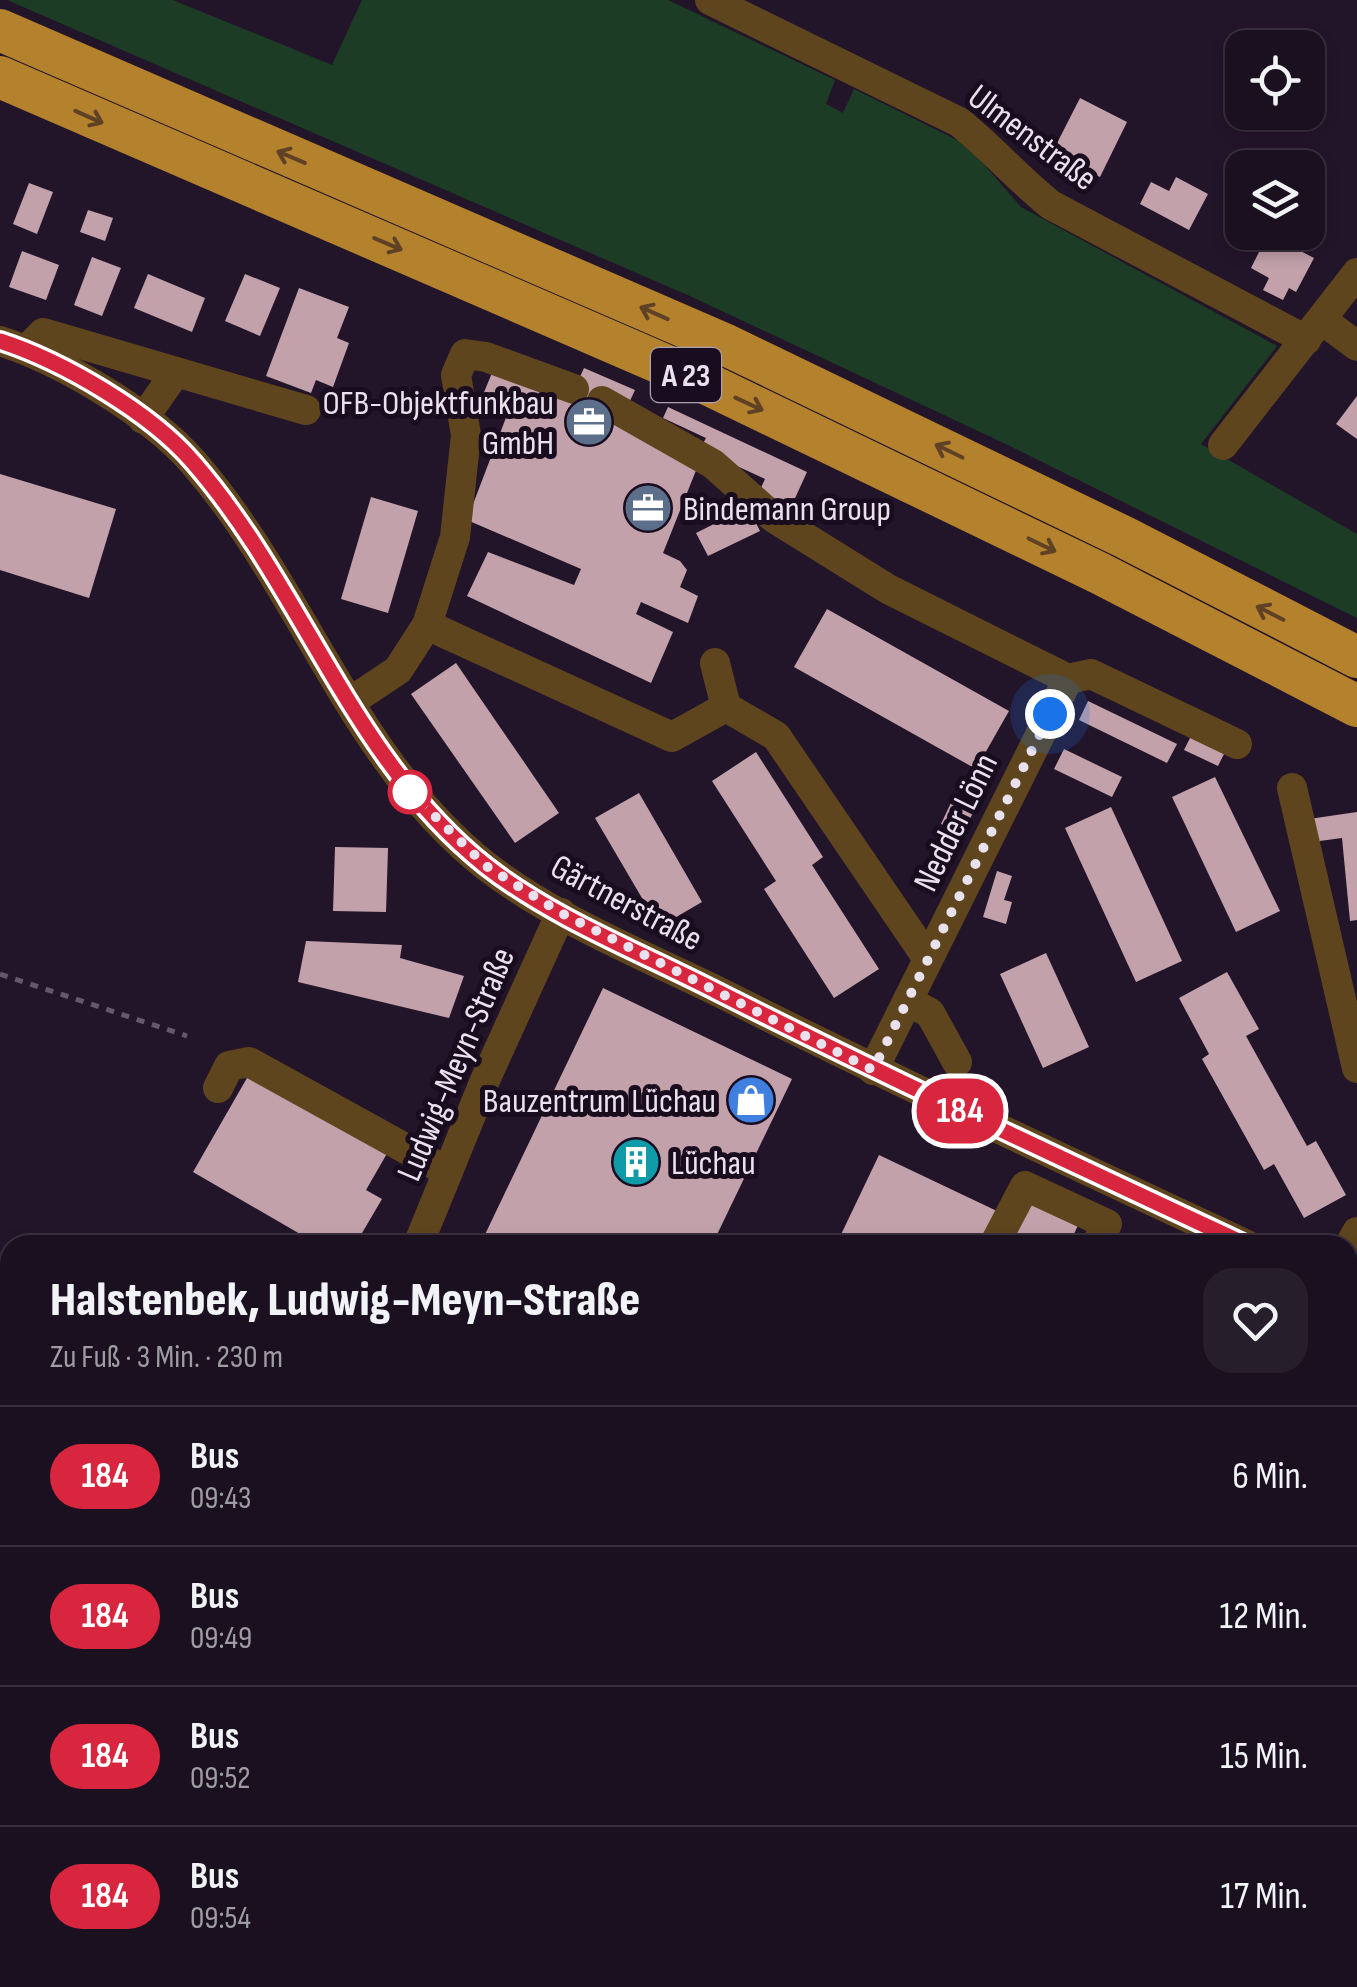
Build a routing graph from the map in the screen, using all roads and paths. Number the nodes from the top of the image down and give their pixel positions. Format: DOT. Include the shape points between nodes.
graph roads {
  1 [pos="710,0"];
  2 [pos="0,30"];
  3 [pos="0,77"];
  4 [pos="1357,273"];
  5 [pos="1314,330"];
  6 [pos="13,345"];
  7 [pos="1357,346"];
  8 [pos="176,372"];
  9 [pos="306,410"];
  10 [pos="143,419"];
  11 [pos="1224,445"];
  12 [pos="427,626"];
  13 [pos="1357,657"];
  14 [pos="716,663"];
  15 [pos="1068,679"];
  16 [pos="350,702"];
  17 [pos="1357,706"];
  18 [pos="726,707"];
  19 [pos="1237,744"];
  20 [pos="1292,788"];
  21 [pos="561,913"];
  22 [pos="928,959"];
  23 [pos="0,974"];
  24 [pos="908,1001"];
  25 [pos="187,1036"];
  26 [pos="957,1062"];
  27 [pos="1357,1068"];
  28 [pos="873,1070"];
  29 [pos="218,1088"];
  30 [pos="1046,1151"];
  31 [pos="448,1172"];
  32 [pos="1025,1186"];
  33 [pos="1122,1186"];
  34 [pos="1101,1234"];
  35 [pos="422,1235"];
  36 [pos="999,1235"];
  37 [pos="1225,1235"];
  1 -- 5 [label="street, Ulmenstraße" via="959,122 1051,205"];
  13 -- 2 [label="highway, A 23, one-way" via="724,344"];
  3 -- 17 [label="highway, A 23, one-way" via="714,387"];
  4 -- 5 [label="street"];
  5 -- 7 [label="street, Ulmenstraße"];
  5 -- 11 [label="street"];
  6 -- 8 [label="street, Gärtnerstraße" via="43,333"];
  6 -- 10 [label="street, Gärtnerstraße" via="45,356"];
  8 -- 9 [label="street, Gärtnerstraße"];
  8 -- 10 [label="street"];
  10 -- 16 [label="street, Gärtnerstraße" via="192,460 217,492"];
  12 -- 15 [label="street" via="455,537 466,435 456,375 465,354 588,395 713,464 774,518 888,589"];
  12 -- 16 [label="street" via="398,670"];
  12 -- 18 [label="street" via="672,736"];
  14 -- 18 [label="street"];
  15 -- 19 [label="street" via="1090,674"];
  15 -- 22 [label="street, Nedder Lönn"];
  16 -- 21 [label="street, Gärtnerstraße" via="417,800 486,866"];
  18 -- 22 [label="street" via="776,736"];
  20 -- 27 [label="street"];
  21 -- 28 [label="street, Gärtnerstraße"];
  21 -- 31 [label="street, Ludwig-Meyn-Straße"];
  22 -- 24 [label="street, Nedder Lönn"];
  23 -- 25 [label="path"];
  24 -- 26 [label="street" via="930,1013"];
  24 -- 28 [label="street, Nedder Lönn"];
  28 -- 30 [label="street, Gärtnerstraße"];
  29 -- 31 [label="street" via="230,1066 249,1062"];
  30 -- 32 [label="street"];
  30 -- 33 [label="street, Gärtnerstraße"];
  31 -- 35 [label="street, Ludwig-Meyn-Straße"];
  32 -- 34 [label="street"];
  32 -- 36 [label="street"];
  33 -- 34 [label="street"];
  33 -- 37 [label="street, Gärtnerstraße"];
}
